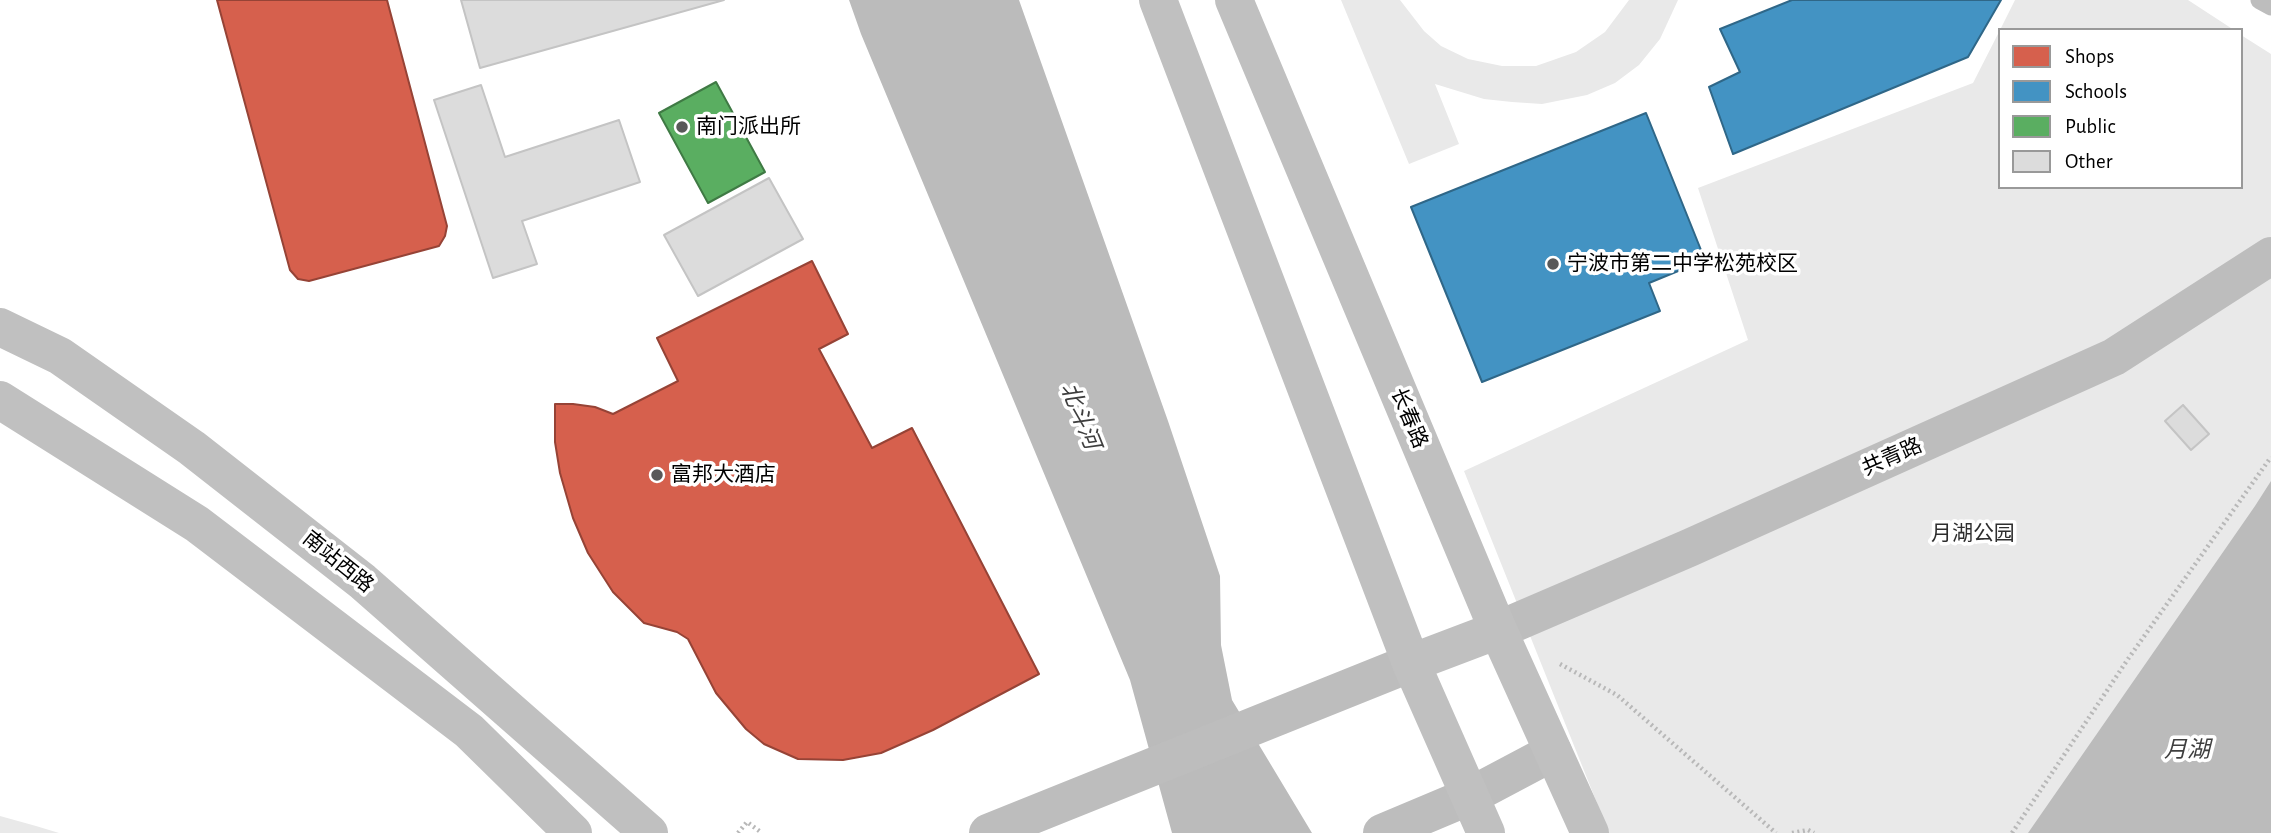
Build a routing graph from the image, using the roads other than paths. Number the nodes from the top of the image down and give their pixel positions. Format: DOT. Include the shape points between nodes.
graph roads {
  1 [pos="1158,0"];
  2 [pos="1234,0"];
  3 [pos="2260,0"];
  4 [pos="2271,6"];
  5 [pos="2271,256"];
  6 [pos="0,327"];
  7 [pos="0,400"];
  8 [pos="1498,630"];
  9 [pos="1411,663"];
  10 [pos="1553,752"];
  11 [pos="1470,796"];
  12 [pos="573,833"];
  13 [pos="649,833"];
  14 [pos="988,833"];
  15 [pos="1382,833"];
  16 [pos="1486,833"];
  17 [pos="1590,833"];
  1 -- 9 [label="main road"];
  2 -- 8 [label="main road, 长春路"];
  3 -- 4 [label="lane"];
  5 -- 8 [label="street, 共青路" via="2114,357"];
  6 -- 13 [label="main road, 南站西路" via="60,356 192,449 330,556"];
  7 -- 12 [label="main road" via="197,524 469,731"];
  8 -- 9 [label="main road"];
  8 -- 10 [label="main road, 长春路"];
  9 -- 11 [label="main road"];
  9 -- 14 [label="street"];
  10 -- 11 [label="street"];
  10 -- 17 [label="main road, 长春路"];
  11 -- 15 [label="street"];
  11 -- 16 [label="main road"];
}
